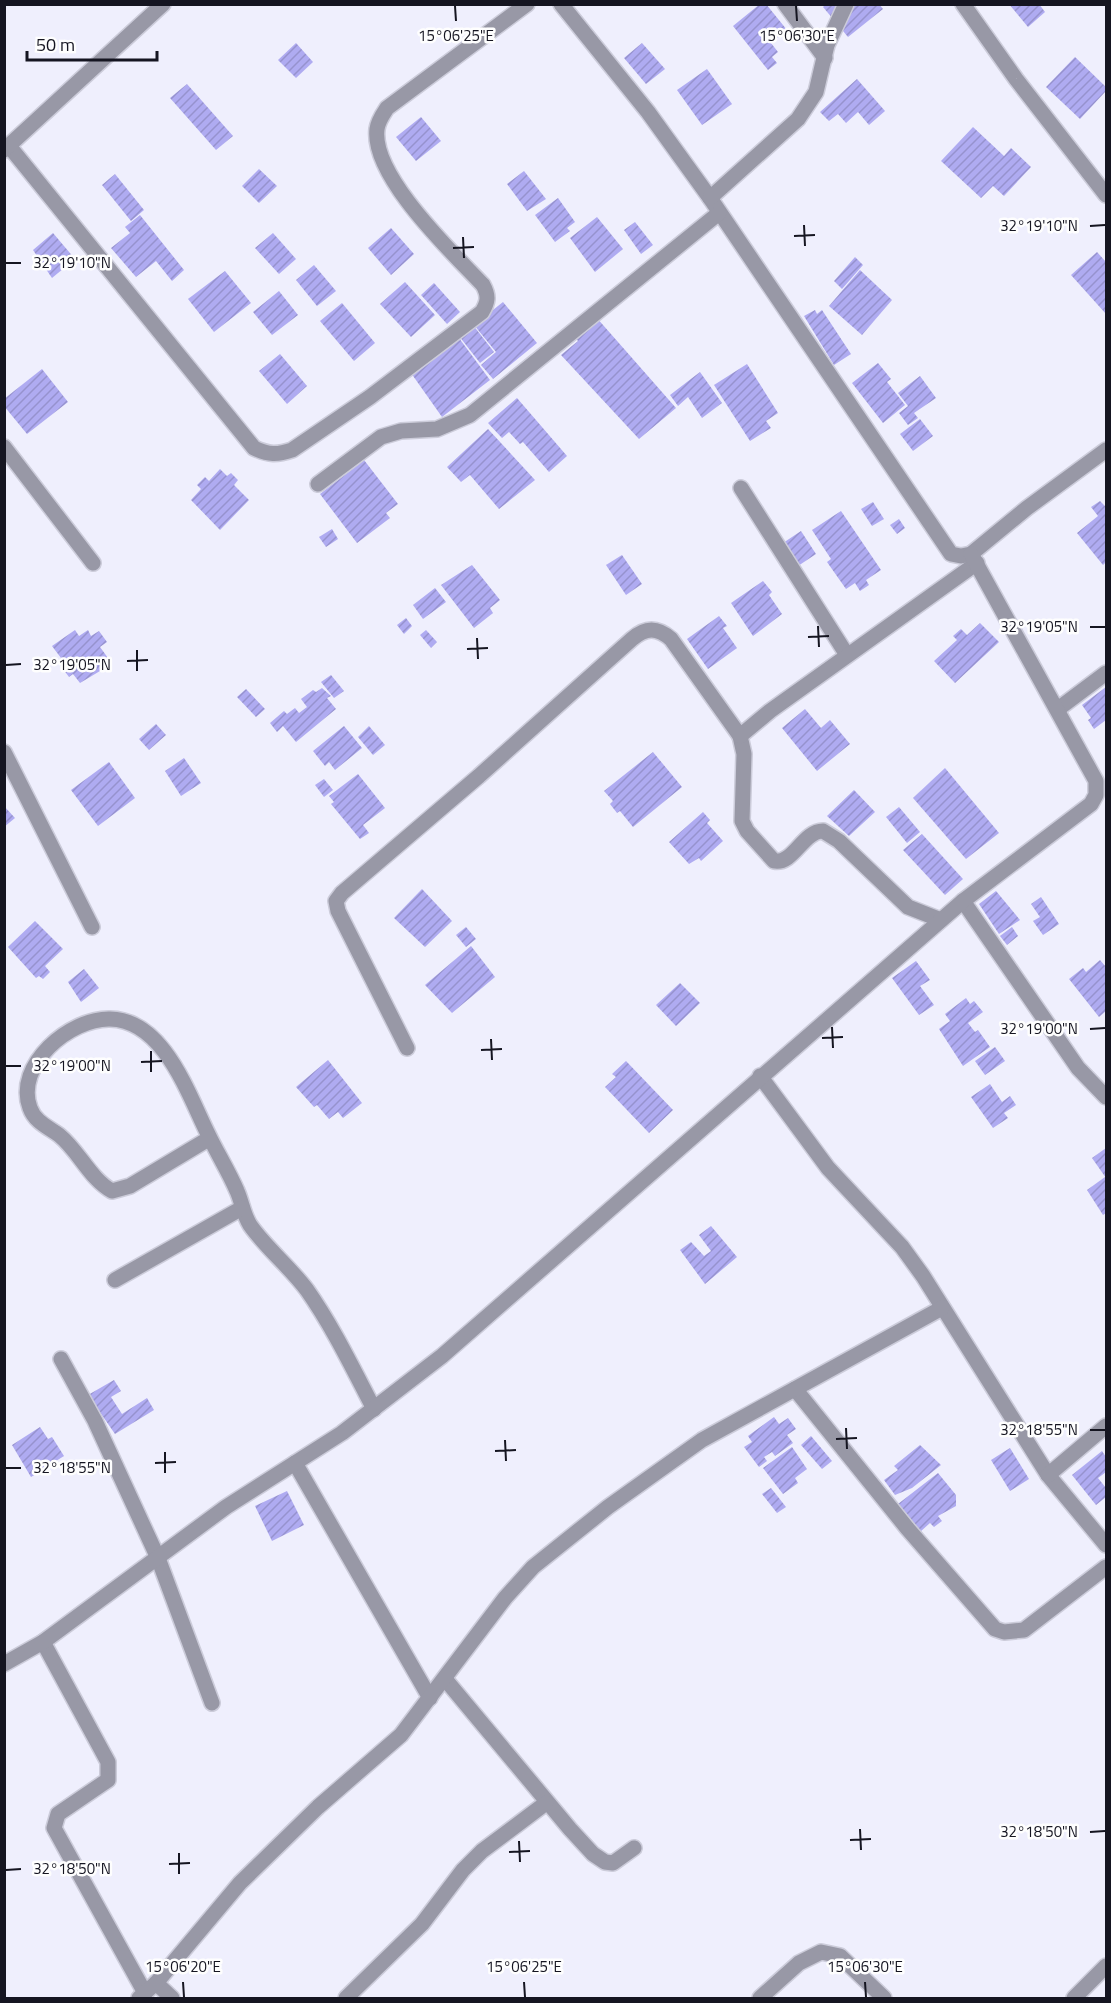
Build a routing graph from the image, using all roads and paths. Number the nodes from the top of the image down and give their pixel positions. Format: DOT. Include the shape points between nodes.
graph roads {
  1 [pos="163,4"];
  2 [pos="527,4"];
  3 [pos="561,4"];
  4 [pos="785,4"];
  5 [pos="846,4"];
  6 [pos="963,4"];
  7 [pos="825,58"];
  8 [pos="7,148"];
  9 [pos="1107,195"];
  10 [pos="710,198"];
  11 [pos="719,213"];
  12 [pos="4,447"];
  13 [pos="1107,450"];
  14 [pos="318,484"];
  15 [pos="741,489"];
  16 [pos="974,558"];
  17 [pos="93,563"];
  18 [pos="847,655"];
  19 [pos="1107,673"];
  20 [pos="1058,709"];
  21 [pos="740,736"];
  22 [pos="4,752"];
  23 [pos="1102,783"];
  24 [pos="963,901"];
  25 [pos="942,920"];
  26 [pos="92,927"];
  27 [pos="407,1048"];
  28 [pos="760,1077"];
  29 [pos="1107,1097"];
  30 [pos="210,1138"];
  31 [pos="242,1208"];
  32 [pos="115,1280"];
  33 [pos="942,1308"];
  34 [pos="61,1359"];
  35 [pos="795,1389"];
  36 [pos="374,1409"];
  37 [pos="1107,1426"];
  38 [pos="295,1463"];
  39 [pos="1048,1475"];
  40 [pos="1107,1545"];
  41 [pos="158,1558"];
  42 [pos="1107,1567"];
  43 [pos="43,1642"];
  44 [pos="4,1664"];
  45 [pos="445,1679"];
  46 [pos="430,1698"];
  47 [pos="212,1703"];
  48 [pos="546,1803"];
  49 [pos="634,1848"];
  50 [pos="1107,1966"];
  51 [pos="156,1983"];
  52 [pos="142,1996"];
  53 [pos="171,1998"];
  54 [pos="346,1998"];
  55 [pos="760,1998"];
  56 [pos="884,1998"];
  57 [pos="1074,1998"];
  1 -- 8 [label="street"];
  2 -- 8 [label="street" via="387,108 377,128 389,172 426,224 488,293 482,312 370,397 292,450 279,454 255,448"];
  3 -- 10 [label="street" via="648,112"];
  4 -- 7 [label="street"];
  5 -- 7 [label="street"];
  6 -- 9 [label="street"];
  7 -- 10 [label="street" via="816,92 798,119"];
  10 -- 11 [label="street"];
  11 -- 14 [label="street" via="470,415 437,429 401,431 381,437"];
  11 -- 16 [label="street" via="944,546 956,556"];
  12 -- 17 [label="street"];
  13 -- 16 [label="street" via="1026,508"];
  15 -- 18 [label="street"];
  16 -- 18 [label="street"];
  16 -- 20 [label="street"];
  18 -- 21 [label="street"];
  19 -- 20 [label="street"];
  20 -- 23 [label="street"];
  21 -- 25 [label="street" via="744,754 742,821 774,861 785,859 809,835 823,831 839,841 908,906"];
  21 -- 27 [label="street" via="671,639 662,631 642,631 342,893 336,901 338,911"];
  22 -- 26 [label="street"];
  23 -- 24 [label="street" via="1091,804"];
  24 -- 25 [label="street"];
  24 -- 29 [label="street" via="1078,1068"];
  25 -- 28 [label="street"];
  28 -- 33 [label="street" via="828,1168 902,1247"];
  28 -- 36 [label="street" via="481,1323"];
  30 -- 30 [label="street" via="130,1185 112,1191 61,1137 36,1120 27,1094 30,1079 40,1056 56,1039 82,1023 100,1019 128,1022 161,1048"];
  30 -- 31 [label="street"];
  31 -- 32 [label="street"];
  31 -- 36 [label="street" via="251,1226 322,1312"];
  33 -- 35 [label="street"];
  33 -- 39 [label="street"];
  34 -- 41 [label="street"];
  35 -- 42 [label="street" via="995,1629 1024,1630"];
  35 -- 45 [label="street" via="672,1460 533,1567"];
  36 -- 38 [label="street"];
  37 -- 39 [label="street"];
  38 -- 41 [label="street" via="226,1507"];
  38 -- 46 [label="street"];
  39 -- 40 [label="street"];
  41 -- 43 [label="street"];
  41 -- 47 [label="street"];
  43 -- 44 [label="street"];
  43 -- 52 [label="street" via="103,1750 110,1772 108,1780 58,1814 54,1828"];
  45 -- 46 [label="street"];
  45 -- 48 [label="street"];
  46 -- 51 [label="street" via="401,1736 240,1883"];
  48 -- 49 [label="street" via="605,1862 622,1859"];
  48 -- 54 [label="street" via="463,1869 422,1924"];
  50 -- 57 [label="street"];
  51 -- 52 [label="street"];
  51 -- 53 [label="street"];
  55 -- 56 [label="street" via="799,1963 821,1952 840,1956"];
}
